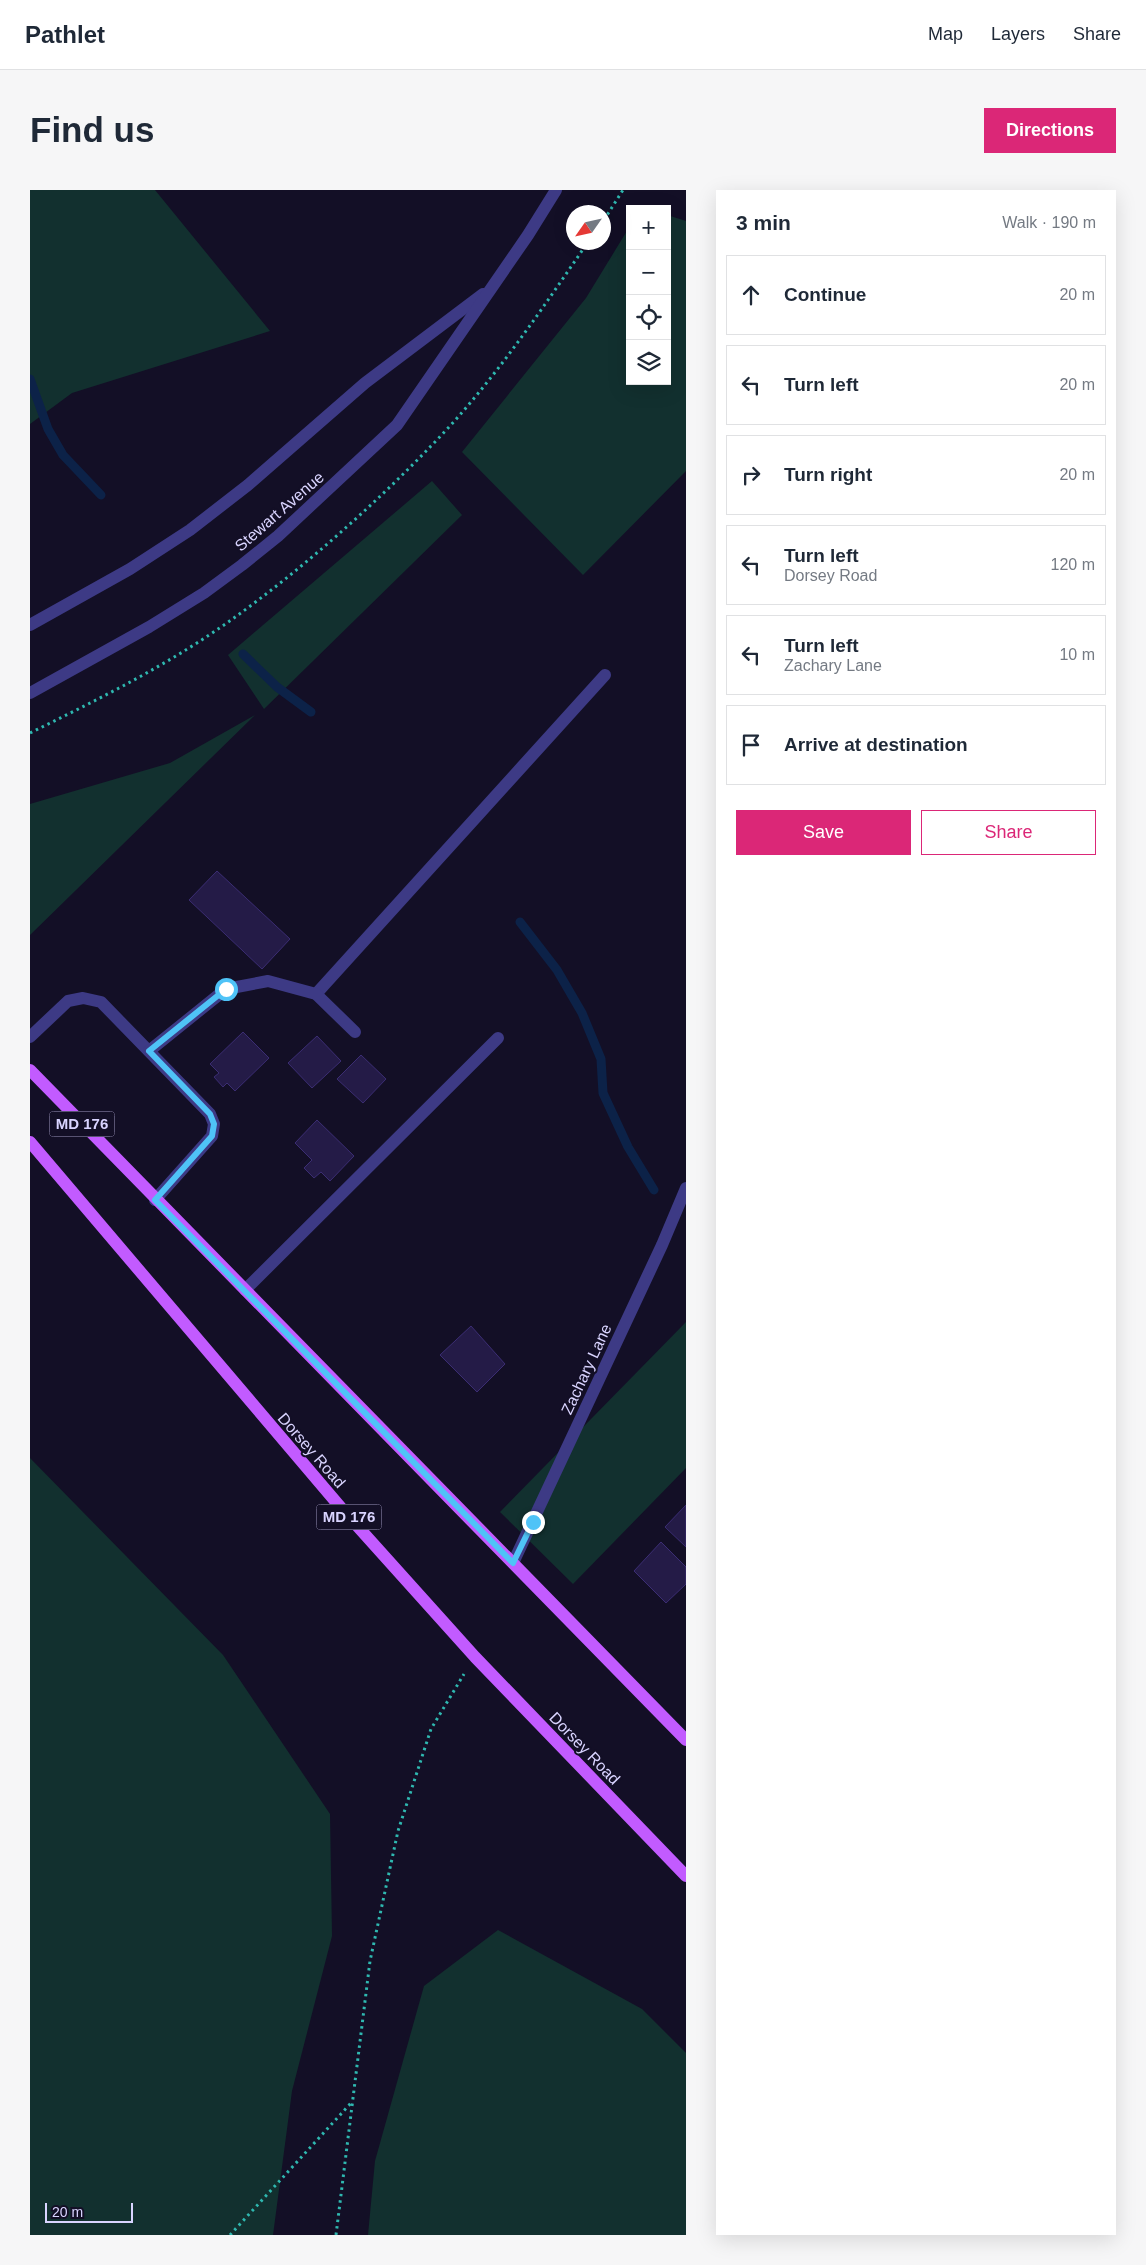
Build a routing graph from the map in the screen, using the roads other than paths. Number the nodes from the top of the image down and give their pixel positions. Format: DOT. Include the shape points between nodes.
graph roads {
  1 [pos="556,190"];
  2 [pos="491,288"];
  3 [pos="30,625"];
  4 [pos="605,675"];
  5 [pos="30,693"];
  6 [pos="316,994"];
  7 [pos="355,1032"];
  8 [pos="30,1037"];
  9 [pos="498,1038"];
  10 [pos="149,1051"];
  11 [pos="30,1070"];
  12 [pos="30,1142"];
  13 [pos="686,1188"];
  14 [pos="155,1200"];
  15 [pos="244,1290"];
  16 [pos="513,1563"];
  17 [pos="686,1740"];
  18 [pos="686,1876"];
  1 -- 2 [label="street, Stewart Avenue"];
  2 -- 3 [label="street, Stewart Avenue" via="365,383 248,485 190,530 130,569"];
  2 -- 5 [label="street, Stewart Avenue" via="397,425 278,536 196,598 97,658"];
  4 -- 6 [label="street"];
  6 -- 7 [label="street"];
  6 -- 10 [label="street" via="268,981 226,989"];
  8 -- 10 [label="street" via="68,1001 83,998 101,1002"];
  9 -- 15 [label="street"];
  10 -- 14 [label="street" via="210,1114 214,1124 212,1136"];
  11 -- 14 [label="main road, MD 176"];
  12 -- 18 [label="main road, Dorsey Road / MD 176" via="265,1421 475,1657"];
  13 -- 16 [label="street, Zachary Lane"];
  14 -- 15 [label="main road, MD 176"];
  15 -- 16 [label="main road, MD 176"];
  16 -- 17 [label="main road, MD 176"];
}
